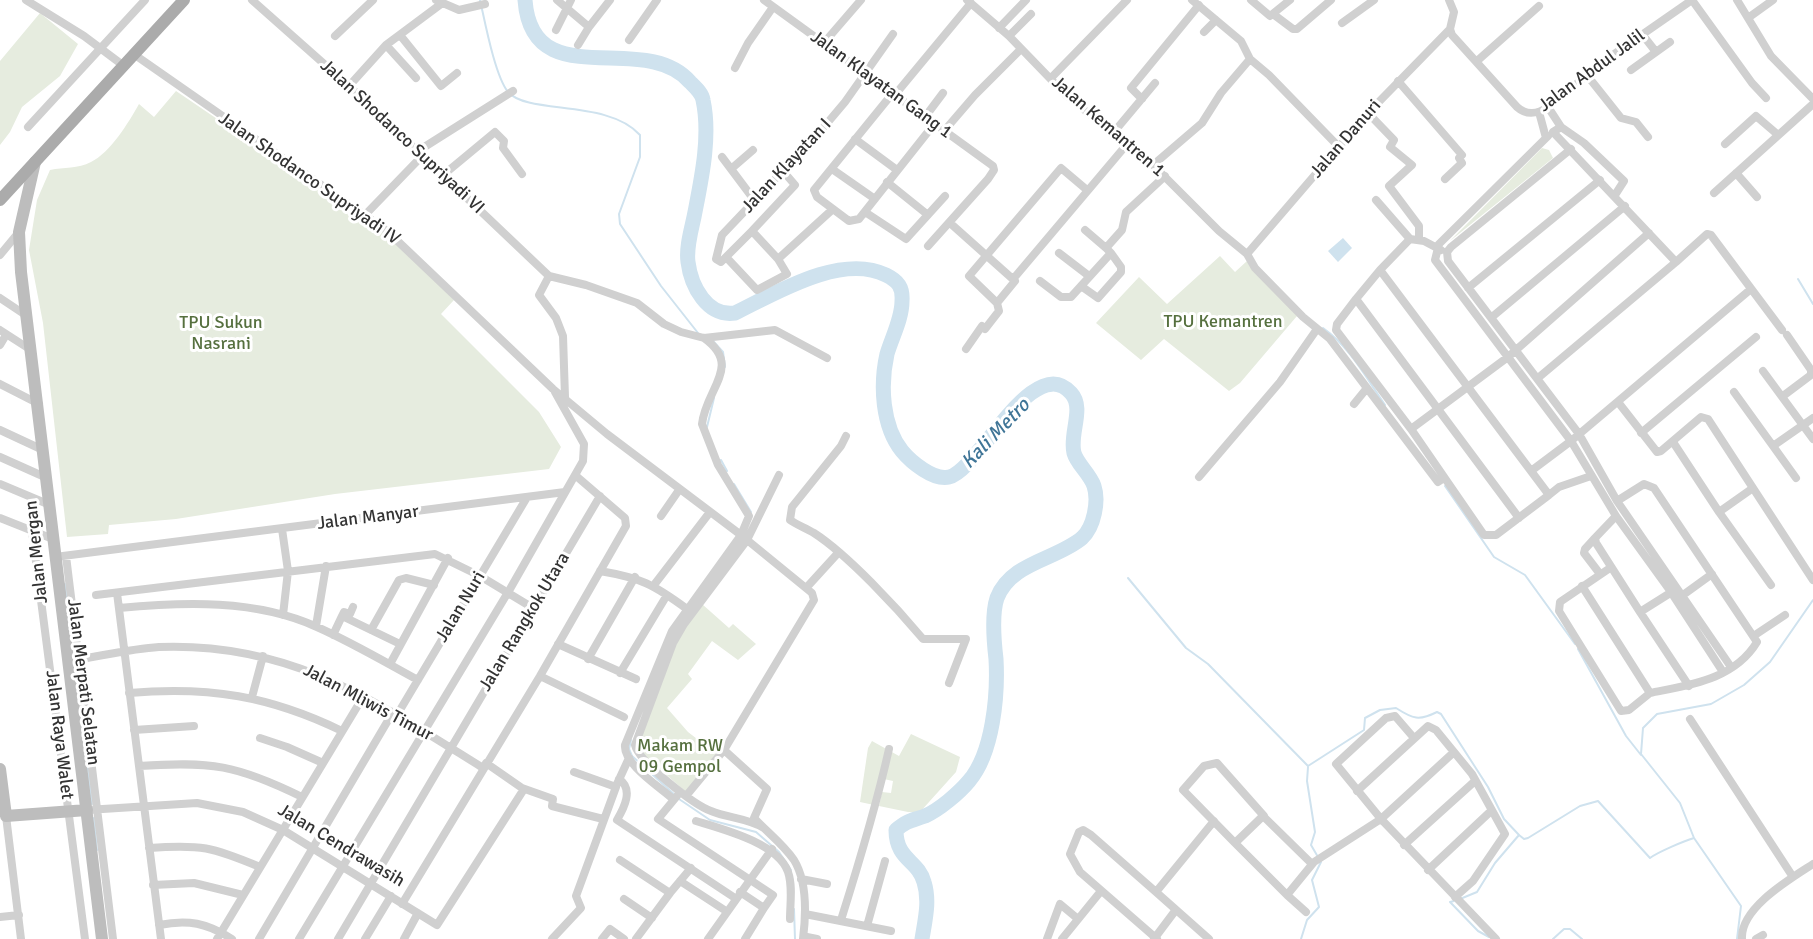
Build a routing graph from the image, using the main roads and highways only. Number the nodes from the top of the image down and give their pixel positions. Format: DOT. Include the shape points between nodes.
graph roads {
  1 [pos="184,0"];
  2 [pos="0,200"];
  1 -- 2 [label="main road"];
}
